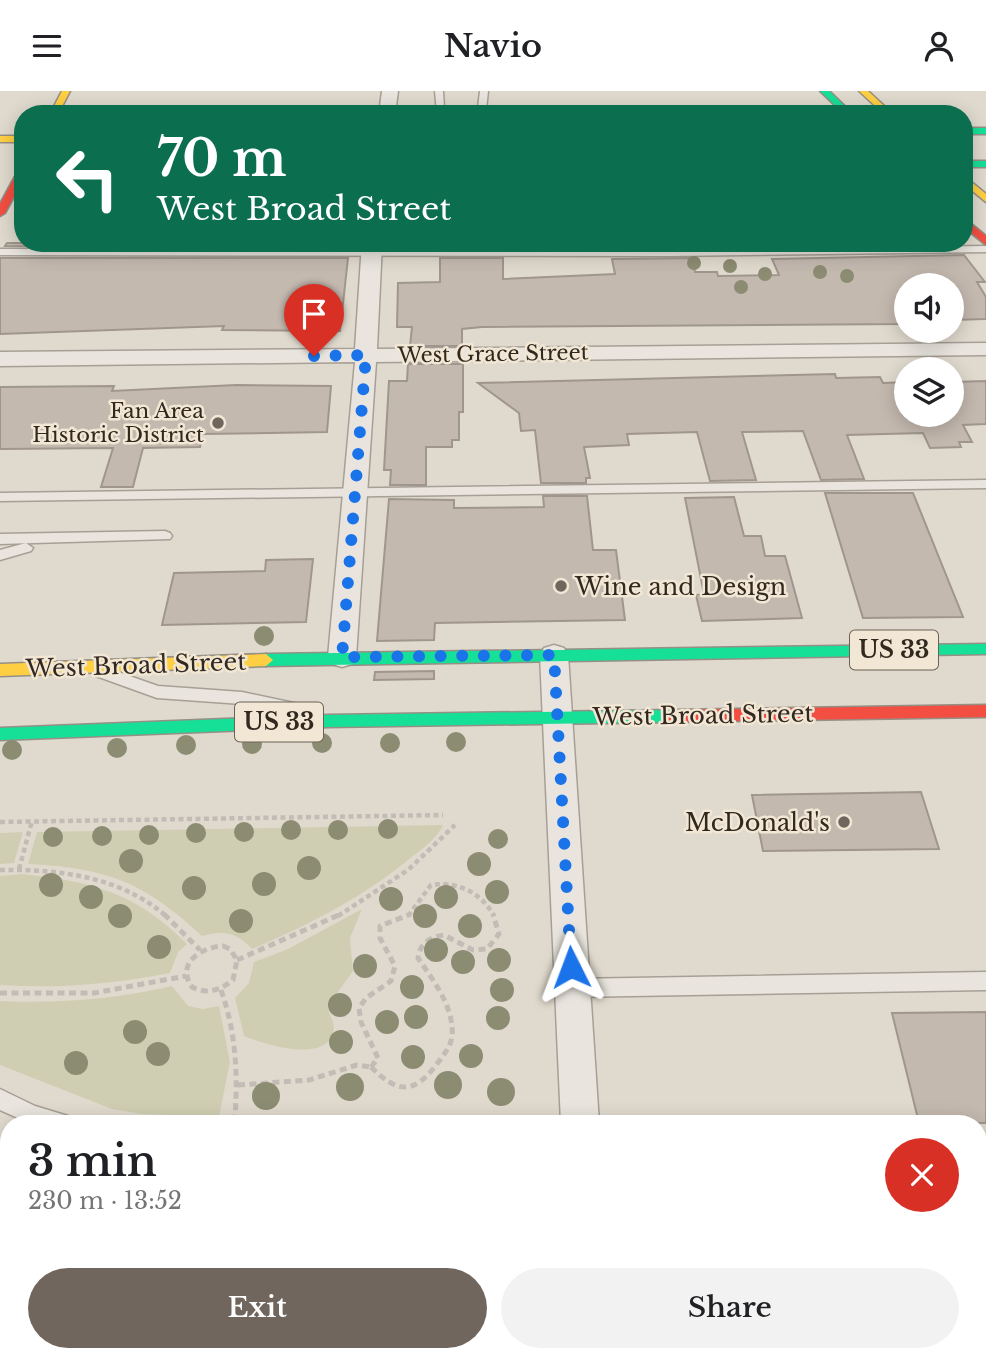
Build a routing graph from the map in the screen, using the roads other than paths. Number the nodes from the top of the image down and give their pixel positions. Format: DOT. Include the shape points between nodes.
graph roads {
  1 [pos="824,91"];
  2 [pos="863,91"];
  3 [pos="839,105"];
  4 [pos="879,105"];
  5 [pos="973,187"];
  6 [pos="14,188"];
  7 [pos="986,199"];
  8 [pos="0,213"];
  9 [pos="973,229"];
  10 [pos="986,241"];
  11 [pos="372,252"];
  12 [pos="631,252"];
  13 [pos="759,252"];
  14 [pos="986,349"];
  15 [pos="366,355"];
  16 [pos="0,359"];
  17 [pos="986,484"];
  18 [pos="356,493"];
  19 [pos="0,497"];
  20 [pos="0,539"];
  21 [pos="0,548"];
  22 [pos="26,548"];
  23 [pos="0,555"];
  24 [pos="986,649"];
  25 [pos="554,655"];
  26 [pos="342,657"];
  27 [pos="88,668"];
  28 [pos="0,670"];
  29 [pos="986,711"];
  30 [pos="558,717"];
  31 [pos="351,721"];
  32 [pos="0,734"];
  33 [pos="986,981"];
  34 [pos="572,988"];
  35 [pos="0,1099"];
  36 [pos="33,1115"];
  37 [pos="580,1115"];
  1 -- 3 [label="main road"];
  2 -- 4 [label="main road"];
  5 -- 7 [label="main road"];
  6 -- 8 [label="main road"];
  9 -- 10 [label="main road"];
  11 -- 15 [label="street"];
  12 -- 13 [label="lane"];
  14 -- 15 [label="street, West Grace Street"];
  15 -- 16 [label="street, West Grace Street"];
  15 -- 18 [label="street"];
  17 -- 18 [label="lane"];
  18 -- 19 [label="lane"];
  18 -- 26 [label="street"];
  20 -- 22 [label="lane" via="163,541"];
  21 -- 22 [label="lane"];
  22 -- 23 [label="lane"];
  24 -- 25 [label="main road, West Broad Street / US 33"];
  25 -- 26 [label="main road, West Broad Street / US 33"];
  25 -- 30 [label="street"];
  26 -- 27 [label="main road, West Broad Street / US 33"];
  27 -- 28 [label="main road, West Broad Street / US 33"];
  27 -- 31 [label="lane" via="157,692 242,698"];
  29 -- 30 [label="main road, West Broad Street / US 33"];
  30 -- 31 [label="main road, West Broad Street / US 33"];
  30 -- 34 [label="street"];
  31 -- 32 [label="main road, West Broad Street / US 33"];
  33 -- 34 [label="lane"];
  34 -- 37 [label="street"];
  35 -- 36 [label="lane"];
}
